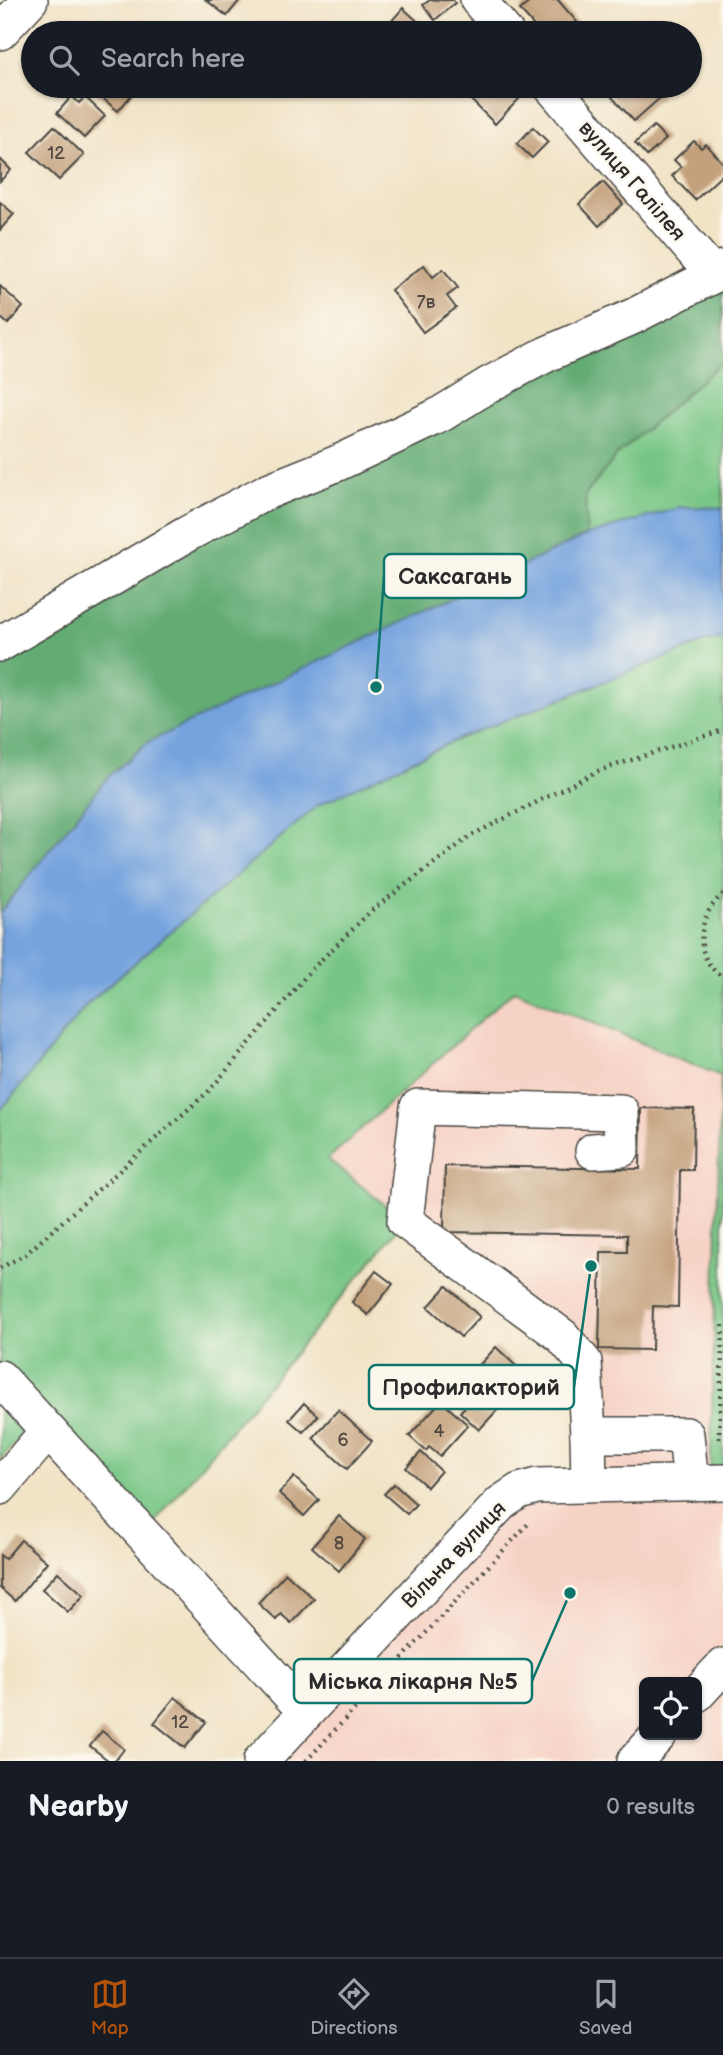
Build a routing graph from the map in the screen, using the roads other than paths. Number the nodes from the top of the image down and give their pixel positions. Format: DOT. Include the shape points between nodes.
graph roads {
  1 [pos="478,0"];
  2 [pos="496,21"];
  3 [pos="562,98"];
  4 [pos="718,272"];
  5 [pos="0,644"];
  6 [pos="593,1151"];
  7 [pos="0,1378"];
  8 [pos="48,1431"];
  9 [pos="588,1434"];
  10 [pos="710,1483"];
  11 [pos="589,1484"];
  12 [pos="0,1487"];
  13 [pos="723,1666"];
  14 [pos="702,1689"];
  15 [pos="305,1711"];
  16 [pos="654,1740"];
  17 [pos="261,1761"];
  18 [pos="635,1761"];
  1 -- 2 [label="street"];
  3 -- 4 [label="street, вулиця Галілея"];
  4 -- 5 [label="street" via="547,354 438,416 268,491"];
  6 -- 9 [label="street" via="622,1149 621,1112 418,1107 405,1221 562,1336 577,1353 584,1362"];
  7 -- 8 [label="street"];
  8 -- 12 [label="street"];
  8 -- 15 [label="street"];
  9 -- 10 [label="street" via="687,1435"];
  9 -- 11 [label="street"];
  10 -- 11 [label="street, Вільна вулиця"];
  11 -- 15 [label="street, Вільна вулиця" via="537,1486 501,1503"];
  13 -- 14 [label="street"];
  15 -- 17 [label="street, Вільна вулиця"];
  16 -- 18 [label="street"];
}
